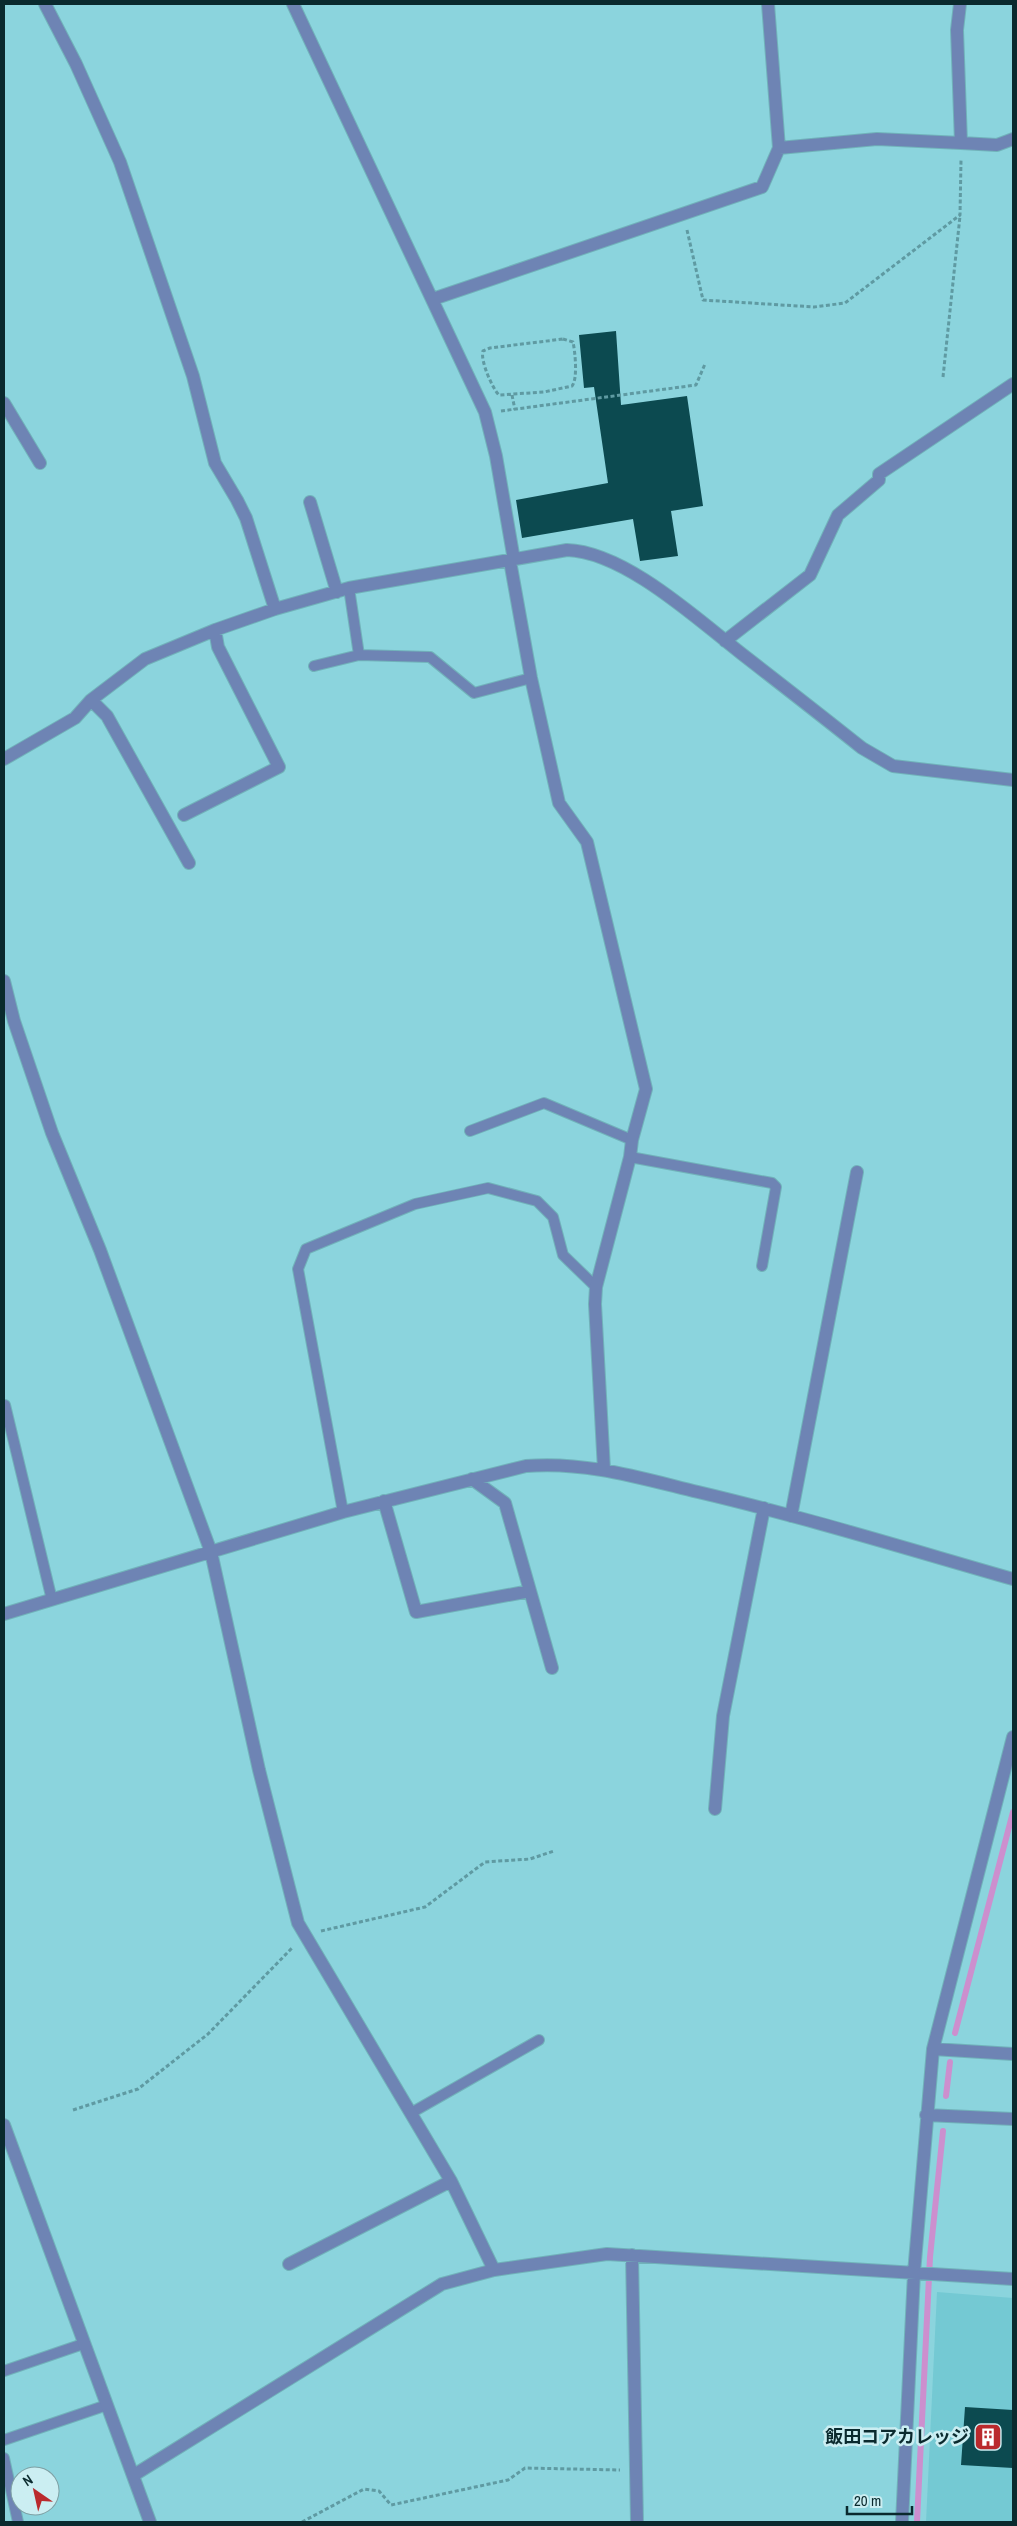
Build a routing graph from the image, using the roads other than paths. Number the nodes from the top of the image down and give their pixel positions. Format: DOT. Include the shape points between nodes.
graph roads {
  1 [pos="45,4"];
  2 [pos="293,4"];
  3 [pos="768,4"];
  4 [pos="960,4"];
  5 [pos="1013,139"];
  6 [pos="961,142"];
  7 [pos="779,148"];
  8 [pos="433,299"];
  9 [pos="1013,384"];
  10 [pos="4,402"];
  11 [pos="40,464"];
  12 [pos="310,502"];
  13 [pos="512,560"];
  14 [pos="349,588"];
  15 [pos="336,592"];
  16 [pos="275,609"];
  17 [pos="215,630"];
  18 [pos="725,641"];
  19 [pos="359,655"];
  20 [pos="314,666"];
  21 [pos="531,678"];
  22 [pos="90,700"];
  23 [pos="4,759"];
  24 [pos="1013,780"];
  25 [pos="184,815"];
  26 [pos="190,863"];
  27 [pos="4,981"];
  28 [pos="470,1131"];
  29 [pos="632,1140"];
  30 [pos="630,1157"];
  31 [pos="857,1172"];
  32 [pos="762,1266"];
  33 [pos="596,1287"];
  34 [pos="5,1405"];
  35 [pos="604,1470"];
  36 [pos="472,1479"];
  37 [pos="384,1501"];
  38 [pos="764,1508"];
  39 [pos="343,1512"];
  40 [pos="791,1516"];
  41 [pos="211,1552"];
  42 [pos="1013,1579"];
  43 [pos="530,1591"];
  44 [pos="52,1600"];
  45 [pos="4,1614"];
  46 [pos="552,1668"];
  47 [pos="1013,1737"];
  48 [pos="715,1809"];
  49 [pos="538,2040"];
  50 [pos="933,2049"];
  51 [pos="1013,2054"];
  52 [pos="411,2113"];
  53 [pos="926,2115"];
  54 [pos="1013,2119"];
  55 [pos="4,2125"];
  56 [pos="451,2182"];
  57 [pos="632,2255"];
  58 [pos="289,2264"];
  59 [pos="494,2270"];
  60 [pos="918,2273"];
  61 [pos="1013,2279"];
  62 [pos="83,2344"];
  63 [pos="4,2371"];
  64 [pos="107,2405"];
  65 [pos="4,2440"];
  66 [pos="4,2458"];
  67 [pos="134,2475"];
  68 [pos="18,2522"];
  69 [pos="150,2522"];
  70 [pos="636,2522"];
  71 [pos="902,2522"];
  1 -- 16 [label="street" via="120,162 193,376 215,463 246,518"];
  2 -- 8 [label="street"];
  3 -- 7 [label="street"];
  4 -- 6 [label="street" via="957,30"];
  5 -- 6 [label="street" via="997,145"];
  6 -- 7 [label="street" via="877,139"];
  7 -- 8 [label="street" via="762,186"];
  8 -- 13 [label="street" via="485,412 496,456"];
  9 -- 18 [label="street" via="879,474 880,480 834,520 810,575"];
  10 -- 11 [label="street"];
  12 -- 15 [label="street"];
  13 -- 14 [label="street"];
  13 -- 18 [label="street" via="567,550 596,555 656,587"];
  13 -- 21 [label="street"];
  14 -- 15 [label="street"];
  14 -- 19 [label="lane"];
  15 -- 16 [label="street"];
  16 -- 17 [label="street"];
  17 -- 22 [label="street" via="144,659"];
  17 -- 25 [label="street" via="218,646 279,767"];
  18 -- 24 [label="street" via="862,748 893,766"];
  19 -- 20 [label="lane"];
  19 -- 21 [label="lane" via="430,657 474,693"];
  21 -- 29 [label="street" via="559,803 587,842 646,1089"];
  22 -- 23 [label="street" via="75,718"];
  22 -- 26 [label="street" via="107,716"];
  27 -- 41 [label="street" via="14,1021 52,1133 100,1250"];
  28 -- 29 [label="lane" via="544,1103"];
  29 -- 30 [label="street"];
  30 -- 32 [label="lane" via="772,1183 776,1187"];
  30 -- 33 [label="street"];
  31 -- 40 [label="street"];
  33 -- 35 [label="street"];
  33 -- 39 [label="lane" via="563,1255 553,1217 537,1200 488,1188 416,1204 306,1249 298,1269"];
  34 -- 44 [label="lane"];
  35 -- 36 [label="street" via="549,1464"];
  35 -- 38 [label="street"];
  36 -- 37 [label="street"];
  36 -- 43 [label="street" via="505,1503"];
  37 -- 39 [label="street"];
  37 -- 43 [label="street" via="416,1612"];
  38 -- 40 [label="street"];
  38 -- 48 [label="street" via="723,1716"];
  39 -- 41 [label="street"];
  40 -- 42 [label="street"];
  41 -- 44 [label="street"];
  41 -- 52 [label="street" via="259,1770 298,1923"];
  43 -- 46 [label="street"];
  44 -- 45 [label="street"];
  47 -- 50 [label="street"];
  49 -- 52 [label="lane"];
  50 -- 51 [label="street"];
  50 -- 53 [label="street"];
  52 -- 56 [label="street"];
  53 -- 54 [label="street"];
  53 -- 60 [label="street"];
  55 -- 62 [label="street"];
  56 -- 58 [label="street"];
  56 -- 59 [label="street"];
  57 -- 59 [label="street" via="607,2254"];
  57 -- 60 [label="street"];
  57 -- 70 [label="street"];
  59 -- 67 [label="street" via="442,2284"];
  60 -- 61 [label="street"];
  60 -- 71 [label="street"];
  62 -- 63 [label="lane"];
  62 -- 64 [label="street"];
  64 -- 65 [label="lane"];
  64 -- 67 [label="street"];
  66 -- 68 [label="lane"];
  67 -- 69 [label="street"];
}
